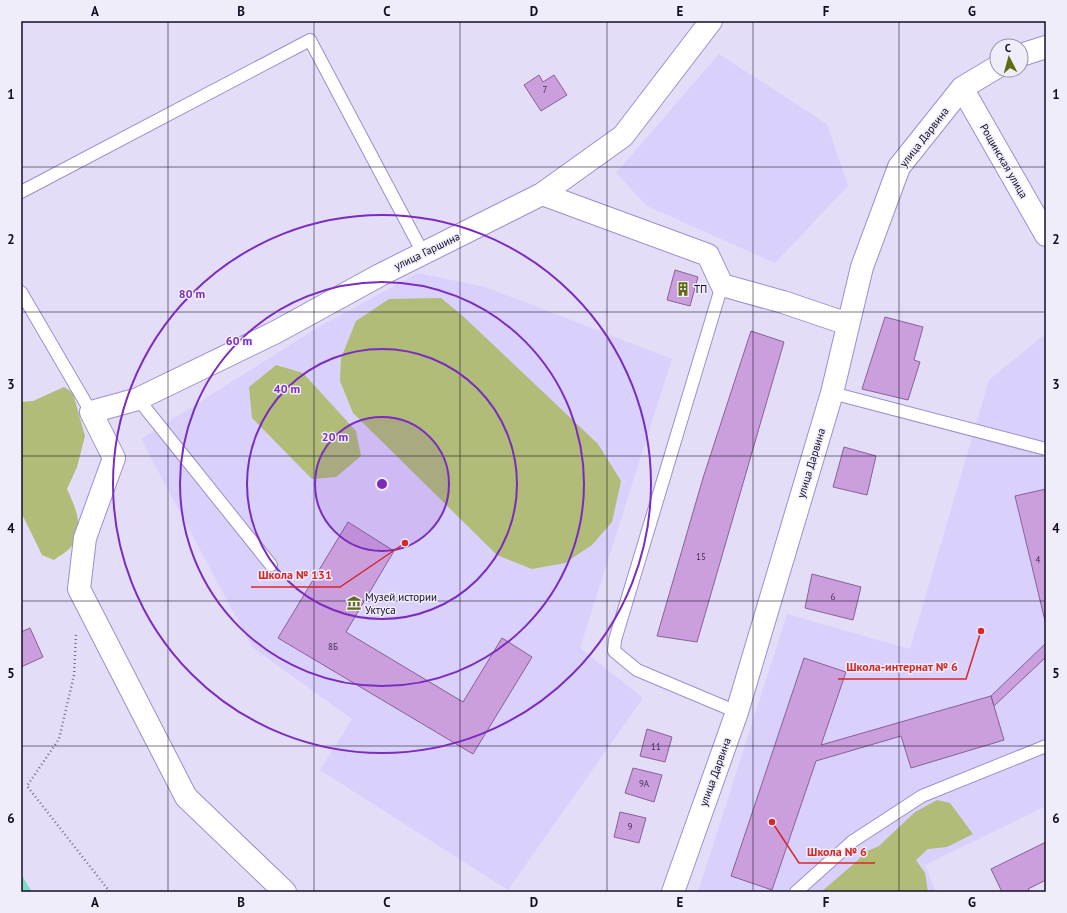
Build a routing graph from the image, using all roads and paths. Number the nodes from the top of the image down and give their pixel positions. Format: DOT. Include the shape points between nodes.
graph roads {
  1 [pos="711,21"];
  2 [pos="1046,47"];
  3 [pos="1029,52"];
  4 [pos="989,72"];
  5 [pos="962,88"];
  6 [pos="21,192"];
  7 [pos="542,194"];
  8 [pos="1046,235"];
  9 [pos="423,253"];
  10 [pos="722,285"];
  11 [pos="21,292"];
  12 [pos="848,324"];
  13 [pos="832,393"];
  14 [pos="138,399"];
  15 [pos="91,412"];
  16 [pos="1046,449"];
  17 [pos="271,565"];
  18 [pos="77,628"];
  19 [pos="737,712"];
  20 [pos="1046,746"];
  21 [pos="110,892"];
  22 [pos="286,892"];
  23 [pos="673,892"];
  24 [pos="796,892"];
  1 -- 7 [label="street, улица Гаршина" via="623,136"];
  2 -- 3 [label="street"];
  4 -- 5 [label="street, улица Дарвина"];
  5 -- 8 [label="street, Рощинская улица"];
  5 -- 12 [label="street, улица Дарвина" via="899,167 862,267"];
  6 -- 9 [label="lane" via="310,40"];
  7 -- 9 [label="street, улица Гаршина"];
  7 -- 10 [label="street" via="708,255"];
  9 -- 14 [label="street, улица Гаршина" via="276,332"];
  10 -- 12 [label="street"];
  10 -- 19 [label="lane" via="615,640 614,651 636,670"];
  11 -- 15 [label="lane"];
  12 -- 13 [label="street, улица Дарвина"];
  13 -- 16 [label="lane"];
  13 -- 19 [label="street, улица Дарвина"];
  14 -- 15 [label="street, улица Гаршина"];
  14 -- 17 [label="lane"];
  15 -- 22 [label="street" via="114,458 84,538 79,589 186,797"];
  18 -- 21 [label="path" via="74,675 59,739 27,786"];
  19 -- 23 [label="street, улица Дарвина"];
  20 -- 24 [label="lane" via="922,796 853,841"];
}
